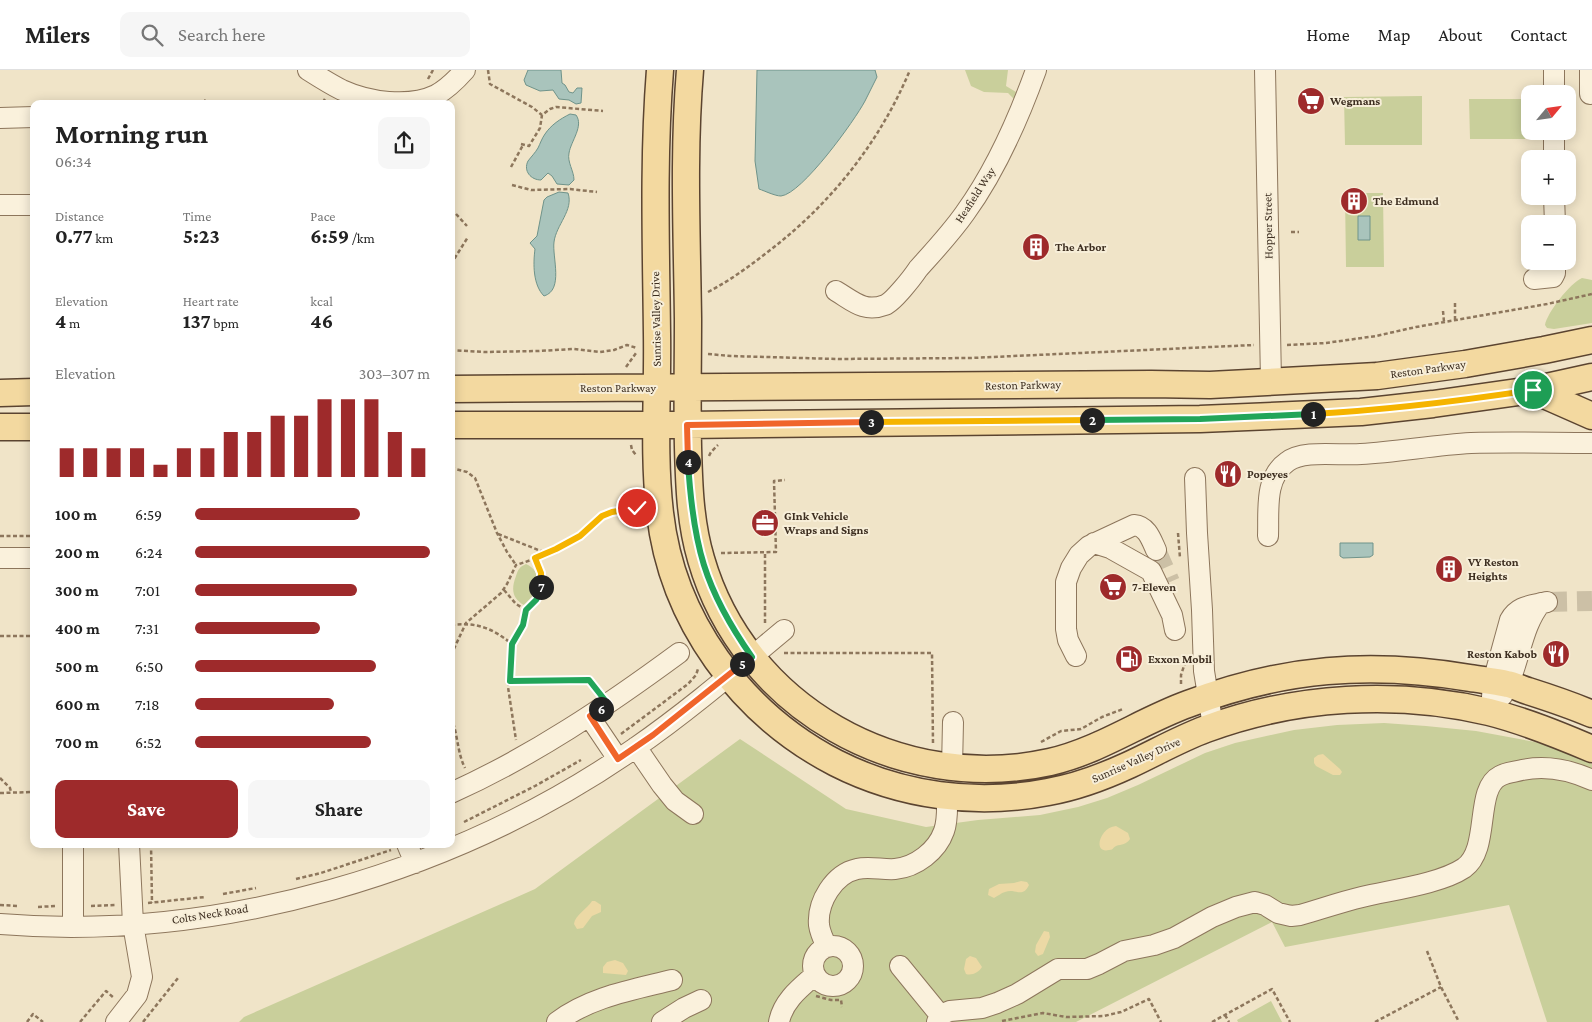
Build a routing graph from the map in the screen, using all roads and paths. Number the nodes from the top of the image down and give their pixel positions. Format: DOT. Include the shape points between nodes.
graph roads {
  1 [pos="308,70"];
  2 [pos="433,70"];
  3 [pos="465,70"];
  4 [pos="488,70"];
  5 [pos="660,70"];
  6 [pos="690,70"];
  7 [pos="910,70"];
  8 [pos="1036,70"];
  9 [pos="1266,70"];
  10 [pos="1554,70"];
  11 [pos="1590,70"];
  12 [pos="428,77"];
  13 [pos="1554,85"];
  14 [pos="1590,94"];
  15 [pos="376,100"];
  16 [pos="420,100"];
  17 [pos="603,111"];
  18 [pos="542,115"];
  19 [pos="30,117"];
  20 [pos="0,118"];
  21 [pos="511,167"];
  22 [pos="512,184"];
  23 [pos="597,192"];
  24 [pos="0,205"];
  25 [pos="30,205"];
  26 [pos="456,214"];
  27 [pos="467,226"];
  28 [pos="1291,232"];
  29 [pos="1299,232"];
  30 [pos="468,237"];
  31 [pos="455,258"];
  32 [pos="1555,270"];
  33 [pos="1534,279"];
  34 [pos="836,291"];
  35 [pos="705,293"];
  36 [pos="1592,294"];
  37 [pos="1455,303"];
  38 [pos="1443,310"];
  39 [pos="1455,320"];
  40 [pos="1444,322"];
  41 [pos="1592,340"];
  42 [pos="1252,345"];
  43 [pos="1287,345"];
  44 [pos="455,350"];
  45 [pos="710,354"];
  46 [pos="634,357"];
  47 [pos="1592,377"];
  48 [pos="1271,382"];
  49 [pos="687,387"];
  50 [pos="657,388"];
  51 [pos="455,389"];
  52 [pos="1533,390"];
  53 [pos="30,392"];
  54 [pos="0,393"];
  55 [pos="1592,416"];
  56 [pos="455,425"];
  57 [pos="657,425"];
  58 [pos="687,425"];
  59 [pos="0,427"];
  60 [pos="30,427"];
  61 [pos="1592,442"];
  62 [pos="455,469"];
  63 [pos="1195,478"];
  64 [pos="785,480"];
  65 [pos="644,508"];
  66 [pos="497,533"];
  67 [pos="0,536"];
  68 [pos="30,536"];
  69 [pos="1268,536"];
  70 [pos="1094,543"];
  71 [pos="1156,550"];
  72 [pos="765,552"];
  73 [pos="546,553"];
  74 [pos="720,553"];
  75 [pos="0,558"];
  76 [pos="30,558"];
  77 [pos="535,558"];
  78 [pos="516,565"];
  79 [pos="1170,582"];
  80 [pos="504,590"];
  81 [pos="1544,603"];
  82 [pos="526,610"];
  83 [pos="466,623"];
  84 [pos="455,625"];
  85 [pos="0,636"];
  86 [pos="30,636"];
  87 [pos="512,644"];
  88 [pos="455,646"];
  89 [pos="774,647"];
  90 [pos="679,652"];
  91 [pos="1076,656"];
  92 [pos="700,665"];
  93 [pos="728,676"];
  94 [pos="510,681"];
  95 [pos="1501,683"];
  96 [pos="1208,697"];
  97 [pos="608,704"];
  98 [pos="1129,707"];
  99 [pos="1491,713"];
  100 [pos="1592,714"];
  101 [pos="590,716"];
  102 [pos="953,722"];
  103 [pos="455,726"];
  104 [pos="1213,726"];
  105 [pos="1042,741"];
  106 [pos="636,747"];
  107 [pos="1592,748"];
  108 [pos="612,751"];
  109 [pos="523,756"];
  110 [pos="582,760"];
  111 [pos="953,761"];
  112 [pos="0,778"];
  113 [pos="1592,780"];
  114 [pos="472,784"];
  115 [pos="455,790"];
  116 [pos="30,792"];
  117 [pos="0,793"];
  118 [pos="11,793"];
  119 [pos="947,796"];
  120 [pos="693,814"];
  121 [pos="460,824"];
  122 [pos="455,847"];
  123 [pos="73,848"];
  124 [pos="129,848"];
  125 [pos="151,848"];
  126 [pos="396,848"];
  127 [pos="400,848"];
  128 [pos="452,848"];
  129 [pos="415,863"];
  130 [pos="294,879"];
  131 [pos="259,888"];
  132 [pos="216,895"];
  133 [pos="208,896"];
  134 [pos="0,924"];
  135 [pos="133,924"];
  136 [pos="73,927"];
  137 [pos="827,946"];
  138 [pos="1427,951"];
  139 [pos="900,966"];
  140 [pos="178,978"];
  141 [pos="672,980"];
  142 [pos="810,980"];
  143 [pos="1441,987"];
  144 [pos="701,1000"];
  145 [pos="117,1001"];
  146 [pos="842,1007"];
  147 [pos="1226,1015"];
  148 [pos="938,1018"];
  149 [pos="27,1022"];
  150 [pos="43,1022"];
  151 [pos="80,1022"];
  152 [pos="116,1022"];
  153 [pos="143,1022"];
  154 [pos="557,1022"];
  155 [pos="662,1022"];
  156 [pos="779,1022"];
  157 [pos="998,1022"];
  158 [pos="1162,1022"];
  159 [pos="1212,1022"];
  160 [pos="1229,1022"];
  161 [pos="1290,1022"];
  162 [pos="1375,1022"];
  163 [pos="1459,1022"];
  1 -- 15 [label="street" via="345,91"];
  2 -- 12 [label="path"];
  3 -- 16 [label="street" via="448,87"];
  4 -- 18 [label="path" via="490,84"];
  5 -- 50 [label="main road, Sunrise Valley Drive" via="656,130"];
  6 -- 49 [label="main road" via="686,150"];
  7 -- 35 [label="path" via="879,132 832,194 774,247 734,277"];
  8 -- 34 [label="street, Heafield Way" via="1023,108 995,164 964,214 888,305 864,308"];
  9 -- 48 [label="street, Hopper Street"];
  10 -- 13 [label="street"];
  11 -- 14 [label="street"];
  17 -- 18 [label="path" via="556,107"];
  18 -- 21 [label="path" via="537,135 529,146 522,145"];
  19 -- 20 [label="street"];
  22 -- 23 [label="path" via="531,190"];
  24 -- 25 [label="street"];
  26 -- 27 [label="path"];
  28 -- 29 [label="path"];
  30 -- 31 [label="path"];
  32 -- 33 [label="street" via="1553,277"];
  36 -- 39 [label="path"];
  37 -- 39 [label="path"];
  38 -- 40 [label="path"];
  39 -- 40 [label="path"];
  40 -- 43 [label="path" via="1326,344"];
  41 -- 48 [label="main road, Reston Parkway" via="1456,366 1377,376"];
  42 -- 45 [label="path" via="971,358 838,359"];
  44 -- 46 [label="path" via="574,349 600,352 627,345 637,347"];
  47 -- 52 [label="main road"];
  48 -- 49 [label="main road, Reston Parkway"];
  49 -- 50 [label="main road, Reston Parkway"];
  49 -- 58 [label="main road"];
  50 -- 51 [label="main road, Reston Parkway"];
  50 -- 57 [label="main road, Sunrise Valley Drive"];
  52 -- 55 [label="main road"];
  52 -- 58 [label="main road" via="1360,412 1200,419"];
  53 -- 54 [label="main road"];
  56 -- 57 [label="main road"];
  57 -- 58 [label="main road"];
  57 -- 93 [label="main road, Sunrise Valley Drive" via="659,500 668,553 690,613 714,658"];
  58 -- 89 [label="main road" via="691,504 702,562 719,605 737,635"];
  59 -- 60 [label="main road"];
  61 -- 69 [label="street" via="1472,443 1294,458 1282,466 1271,484"];
  62 -- 66 [label="path" via="475,478"];
  63 -- 96 [label="street"];
  64 -- 72 [label="path" via="774,480 776,552"];
  65 -- 73 [label="path" via="602,516 580,536"];
  66 -- 73 [label="path"];
  66 -- 78 [label="path"];
  67 -- 68 [label="path"];
  70 -- 71 [label="street" via="1137,525 1144,529"];
  70 -- 79 [label="street" via="1106,546 1151,571 1173,622 1176,603"];
  70 -- 91 [label="street" via="1079,556 1066,582 1066,635"];
  72 -- 74 [label="path"];
  72 -- 89 [label="path" via="765,632"];
  73 -- 77 [label="path"];
  75 -- 76 [label="street"];
  77 -- 78 [label="path"];
  77 -- 82 [label="path" via="541,573 541,591"];
  78 -- 80 [label="path"];
  80 -- 82 [label="path"];
  80 -- 83 [label="path"];
  81 -- 95 [label="street" via="1530,618"];
  82 -- 87 [label="path" via="523,625"];
  83 -- 84 [label="path"];
  83 -- 87 [label="path" via="499,633"];
  83 -- 88 [label="path"];
  85 -- 86 [label="path"];
  87 -- 94 [label="path"];
  89 -- 93 [label="street, Colts Neck Road"];
  89 -- 111 [label="main road" via="770,677 789,696 834,730 910,760"];
  89 -- 111 [label="path" via="932,653 933,751"];
  90 -- 97 [label="street"];
  92 -- 108 [label="path" via="688,684"];
  93 -- 106 [label="street, Colts Neck Road"];
  93 -- 119 [label="main road, Sunrise Valley Drive" via="767,716 832,761 887,784"];
  94 -- 97 [label="path" via="589,680"];
  94 -- 109 [label="path" via="508,687 515,736"];
  95 -- 96 [label="main road" via="1417,670 1353,669 1280,678"];
  95 -- 99 [label="street"];
  95 -- 100 [label="main road"];
  96 -- 104 [label="street"];
  96 -- 111 [label="main road" via="1174,709 1084,751 1052,761 995,769"];
  97 -- 101 [label="street"];
  98 -- 105 [label="path" via="1081,729 1061,732"];
  99 -- 104 [label="main road, Sunrise Valley Drive" via="1458,706 1354,699 1278,709"];
  99 -- 107 [label="main road, Sunrise Valley Drive" via="1545,729"];
  101 -- 108 [label="street"];
  101 -- 109 [label="street"];
  102 -- 111 [label="street"];
  103 -- 114 [label="path" via="462,762"];
  104 -- 119 [label="main road, Sunrise Valley Drive" via="1117,771 1071,787 1001,798"];
  106 -- 108 [label="street, Colts Neck Road"];
  106 -- 120 [label="street" via="675,801"];
  108 -- 122 [label="street, Colts Neck Road" via="530,810"];
  109 -- 114 [label="street"];
  110 -- 121 [label="path"];
  112 -- 118 [label="path"];
  113 -- 148 [label="street" via="1558,768 1532,768 1498,776 1487,795 1474,857 1465,867 1441,878 1300,915 1278,913 1255,902 1236,906 1174,938 1124,951 1087,969 1058,969 997,1003 950,1012"];
  114 -- 115 [label="street"];
  116 -- 118 [label="path"];
  117 -- 118 [label="path"];
  119 -- 137 [label="street" via="944,830 930,852 918,861 896,869 857,869 827,891 819,923"];
  123 -- 136 [label="street"];
  124 -- 135 [label="street"];
  125 -- 133 [label="path" via="152,903"];
  126 -- 130 [label="path"];
  127 -- 129 [label="street"];
  128 -- 129 [label="street, Colts Neck Road"];
  129 -- 135 [label="street, Colts Neck Road" via="346,886 273,903 211,915"];
  131 -- 132 [label="path"];
  134 -- 136 [label="street, Colts Neck Road"];
  135 -- 136 [label="street, Colts Neck Road"];
  135 -- 152 [label="street" via="141,984 137,995"];
  137 -- 142 [label="street" via="814,959"];
  137 -- 142 [label="street" via="838,946 847,952 852,961 851,974 835,986"];
  138 -- 143 [label="path"];
  139 -- 148 [label="street"];
  140 -- 153 [label="path"];
  141 -- 154 [label="street" via="589,1003"];
  142 -- 146 [label="path" via="817,998 841,1000"];
  142 -- 156 [label="street" via="785,1006"];
  143 -- 162 [label="path"];
  143 -- 163 [label="path"];
  144 -- 155 [label="street"];
  145 -- 151 [label="path" via="106,991"];
  147 -- 159 [label="path"];
  147 -- 160 [label="path"];
  147 -- 161 [label="path" via="1272,990"];
  149 -- 150 [label="path" via="33,1014"];
  157 -- 158 [label="path" via="1043,1013 1066,1017 1104,1016 1121,1012 1149,998"];
}
